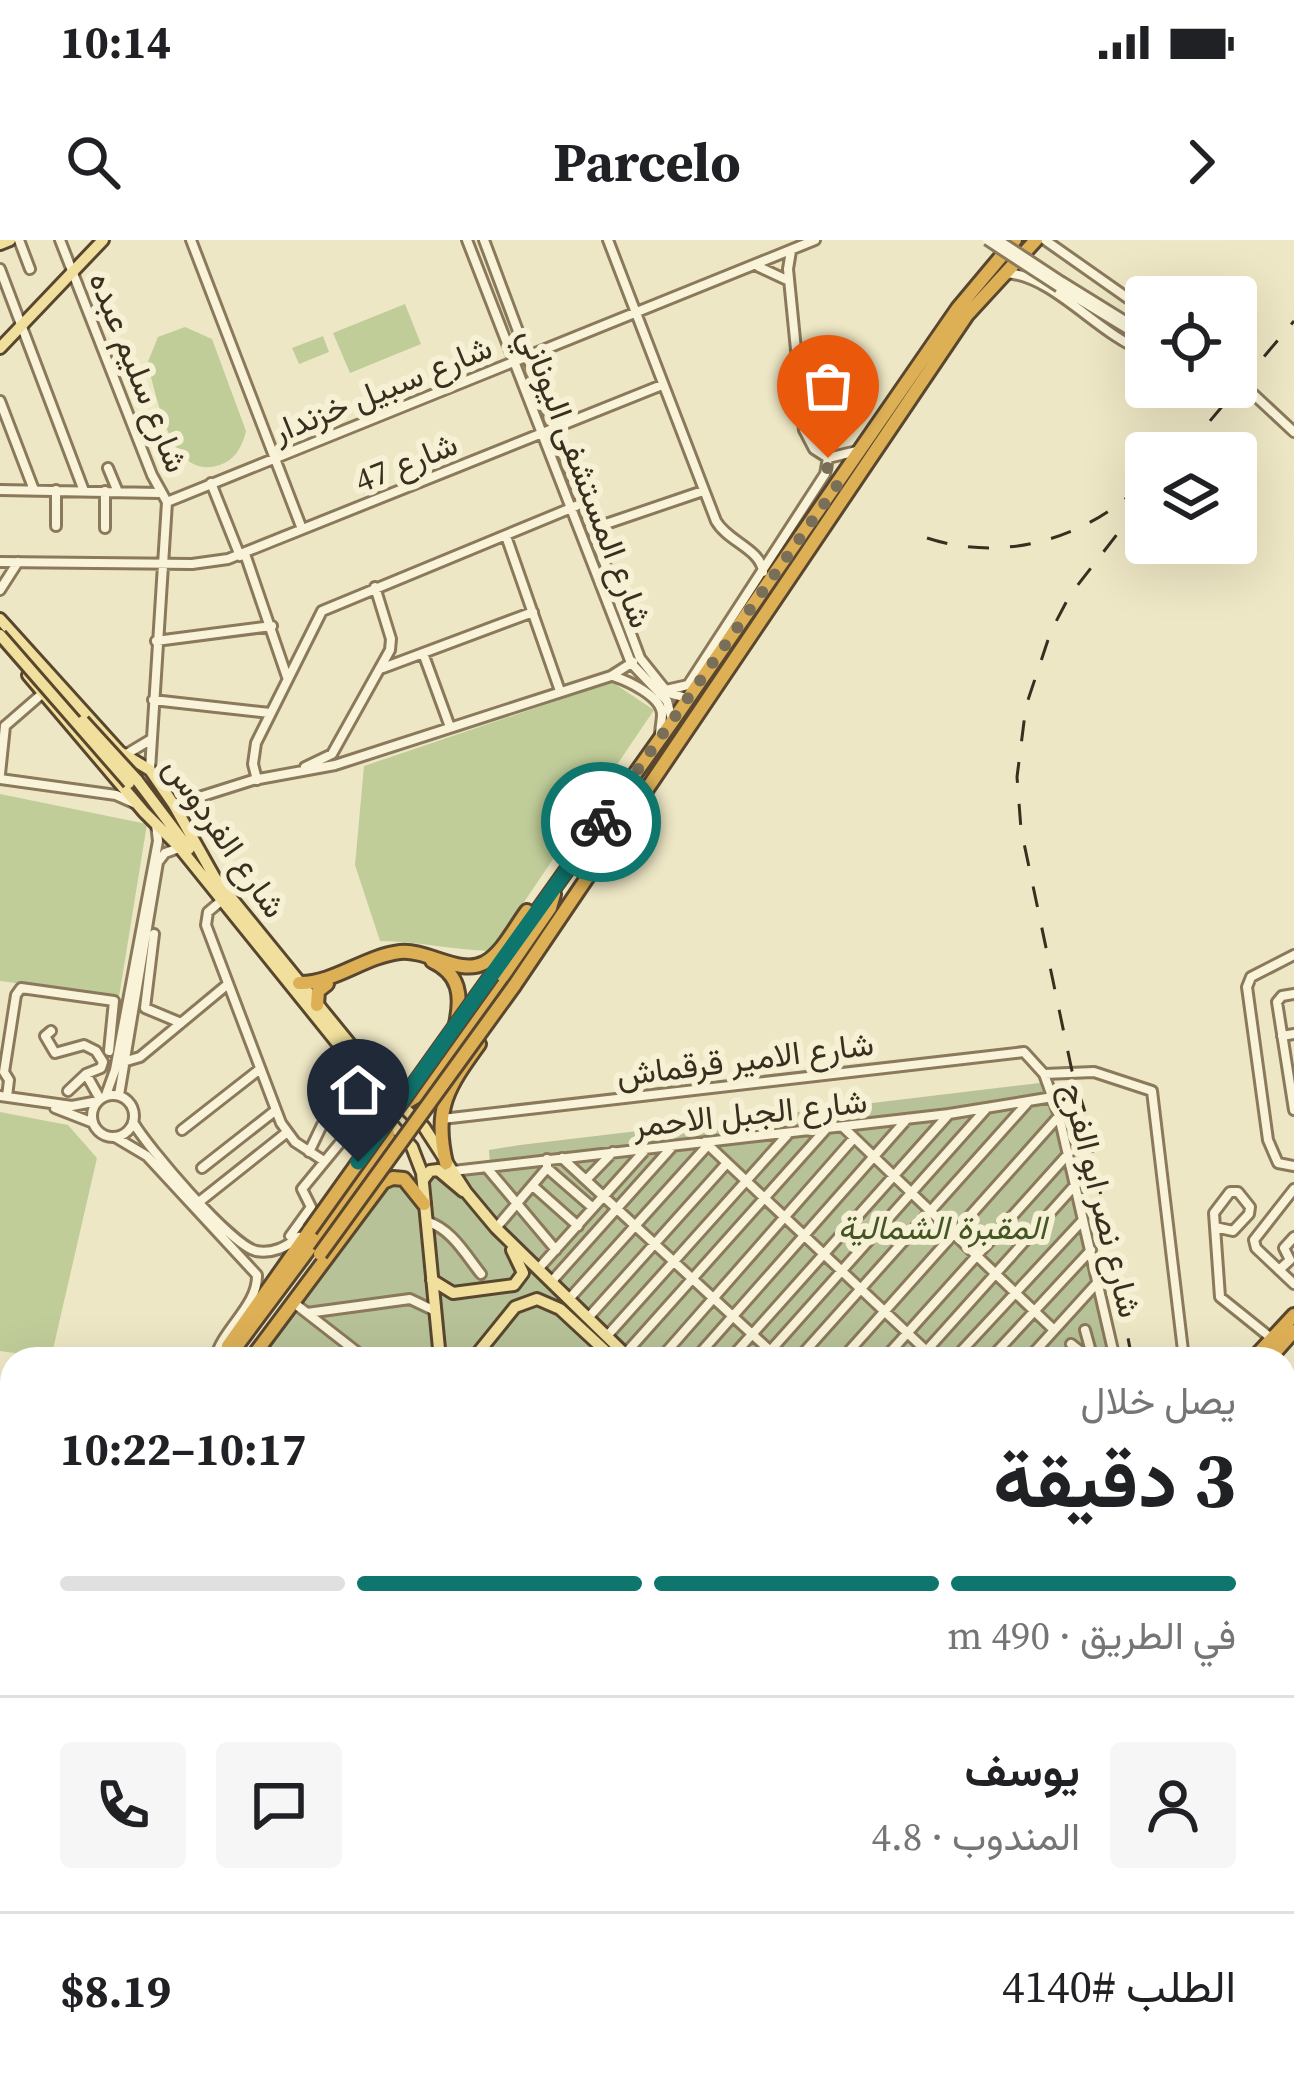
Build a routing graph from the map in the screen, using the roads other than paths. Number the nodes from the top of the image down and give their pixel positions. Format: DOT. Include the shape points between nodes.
graph roads {
  1 [pos="15,240"];
  2 [pos="60,240"];
  3 [pos="103,240"];
  4 [pos="190,240"];
  5 [pos="467,240"];
  6 [pos="484,240"];
  7 [pos="608,240"];
  8 [pos="815,240"];
  9 [pos="987,240"];
  10 [pos="998,240"];
  11 [pos="1015,240"];
  12 [pos="1036,240"];
  13 [pos="1046,240"];
  14 [pos="0,244"];
  15 [pos="792,249"];
  16 [pos="1050,254"];
  17 [pos="756,266"];
  18 [pos="30,268"];
  19 [pos="0,269"];
  20 [pos="73,272"];
  21 [pos="1004,273"];
  22 [pos="1031,279"];
  23 [pos="790,281"];
  24 [pos="1060,285"];
  25 [pos="1125,299"];
  26 [pos="635,314"];
  27 [pos="1125,324"];
  28 [pos="22,326"];
  29 [pos="5,336"];
  30 [pos="1125,343"];
  31 [pos="0,348"];
  32 [pos="528,357"];
  33 [pos="516,362"];
  34 [pos="662,385"];
  35 [pos="1257,398"];
  36 [pos="0,401"];
  37 [pos="556,428"];
  38 [pos="544,432"];
  39 [pos="1294,432"];
  40 [pos="859,450"];
  41 [pos="272,458"];
  42 [pos="827,462"];
  43 [pos="108,468"];
  44 [pos="211,483"];
  45 [pos="838,484"];
  46 [pos="0,490"];
  47 [pos="34,490"];
  48 [pos="56,490"];
  49 [pos="84,491"];
  50 [pos="105,491"];
  51 [pos="703,491"];
  52 [pos="118,492"];
  53 [pos="164,497"];
  54 [pos="584,502"];
  55 [pos="574,507"];
  56 [pos="56,526"];
  57 [pos="105,528"];
  58 [pos="594,528"];
  59 [pos="302,529"];
  60 [pos="506,536"];
  61 [pos="776,551"];
  62 [pos="242,555"];
  63 [pos="759,557"];
  64 [pos="0,562"];
  65 [pos="18,562"];
  66 [pos="164,564"];
  67 [pos="763,572"];
  68 [pos="375,587"];
  69 [pos="0,590"];
  70 [pos="533,612"];
  71 [pos="0,619"];
  72 [pos="272,626"];
  73 [pos="0,636"];
  74 [pos="156,641"];
  75 [pos="423,653"];
  76 [pos="635,661"];
  77 [pos="381,669"];
  78 [pos="611,676"];
  79 [pos="287,677"];
  80 [pos="666,690"];
  81 [pos="560,691"];
  82 [pos="43,693"];
  83 [pos="689,698"];
  84 [pos="153,700"];
  85 [pos="270,713"];
  86 [pos="3,721"];
  87 [pos="672,722"];
  88 [pos="450,728"];
  89 [pos="151,739"];
  90 [pos="660,739"];
  91 [pos="125,755"];
  92 [pos="150,770"];
  93 [pos="110,772"];
  94 [pos="296,774"];
  95 [pos="0,777"];
  96 [pos="257,780"];
  97 [pos="130,783"];
  98 [pos="98,793"];
  99 [pos="174,805"];
  100 [pos="139,806"];
  101 [pos="182,819"];
  102 [pos="155,823"];
  103 [pos="180,848"];
  104 [pos="212,873"];
  105 [pos="554,887"];
  106 [pos="220,901"];
  107 [pos="562,912"];
  108 [pos="154,934"];
  109 [pos="1294,956"];
  110 [pos="299,983"];
  111 [pos="229,984"];
  112 [pos="1294,994"];
  113 [pos="317,1005"];
  114 [pos="182,1023"];
  115 [pos="455,1025"];
  116 [pos="51,1031"];
  117 [pos="1294,1034"];
  118 [pos="1282,1036"];
  119 [pos="112,1050"];
  120 [pos="124,1062"];
  121 [pos="260,1069"];
  122 [pos="1044,1074"];
  123 [pos="86,1075"];
  124 [pos="356,1089"];
  125 [pos="68,1091"];
  126 [pos="422,1094"];
  127 [pos="119,1095"];
  128 [pos="2,1097"];
  129 [pos="1053,1097"];
  130 [pos="101,1098"];
  131 [pos="394,1098"];
  132 [pos="1028,1102"];
  133 [pos="986,1109"];
  134 [pos="276,1110"];
  135 [pos="1294,1110"];
  136 [pos="442,1113"];
  137 [pos="949,1114"];
  138 [pos="1060,1116"];
  139 [pos="386,1118"];
  140 [pos="907,1119"];
  141 [pos="133,1122"];
  142 [pos="93,1124"];
  143 [pos="842,1126"];
  144 [pos="826,1128"];
  145 [pos="182,1130"];
  146 [pos="286,1132"];
  147 [pos="788,1132"];
  148 [pos="115,1137"];
  149 [pos="854,1138"];
  150 [pos="706,1143"];
  151 [pos="339,1144"];
  152 [pos="673,1146"];
  153 [pos="646,1149"];
  154 [pos="382,1151"];
  155 [pos="310,1152"];
  156 [pos="613,1152"];
  157 [pos="1070,1153"];
  158 [pos="874,1157"];
  159 [pos="562,1158"];
  160 [pos="324,1161"];
  161 [pos="547,1163"];
  162 [pos="727,1163"];
  163 [pos="486,1166"];
  164 [pos="1294,1166"];
  165 [pos="202,1168"];
  166 [pos="449,1168"];
  167 [pos="894,1176"];
  168 [pos="386,1180"];
  169 [pos="423,1180"];
  170 [pos="586,1180"];
  171 [pos="746,1180"];
  172 [pos="1076,1184"];
  173 [pos="533,1186"];
  174 [pos="1294,1190"];
  175 [pos="466,1192"];
  176 [pos="912,1194"];
  177 [pos="604,1196"];
  178 [pos="764,1198"];
  179 [pos="200,1202"];
  180 [pos="424,1204"];
  181 [pos="518,1205"];
  182 [pos="593,1208"];
  183 [pos="616,1208"];
  184 [pos="932,1212"];
  185 [pos="785,1218"];
  186 [pos="1084,1219"];
  187 [pos="425,1221"];
  188 [pos="578,1226"];
  189 [pos="635,1226"];
  190 [pos="1215,1227"];
  191 [pos="496,1228"];
  192 [pos="310,1230"];
  193 [pos="954,1234"];
  194 [pos="290,1236"];
  195 [pos="804,1236"];
  196 [pos="1294,1237"];
  197 [pos="507,1240"];
  198 [pos="655,1244"];
  199 [pos="556,1250"];
  200 [pos="1090,1250"];
  201 [pos="824,1254"];
  202 [pos="977,1256"];
  203 [pos="674,1261"];
  204 [pos="539,1268"];
  205 [pos="1279,1270"];
  206 [pos="842,1272"];
  207 [pos="481,1274"];
  208 [pos="996,1274"];
  209 [pos="692,1278"];
  210 [pos="432,1280"];
  211 [pos="552,1281"];
  212 [pos="1097,1283"];
  213 [pos="1294,1284"];
  214 [pos="861,1289"];
  215 [pos="1015,1292"];
  216 [pos="713,1298"];
  217 [pos="294,1304"];
  218 [pos="564,1305"];
  219 [pos="1034,1311"];
  220 [pos="435,1312"];
  221 [pos="885,1312"];
  222 [pos="307,1313"];
  223 [pos="1294,1315"];
  224 [pos="733,1316"];
  225 [pos="586,1319"];
  226 [pos="1054,1330"];
  227 [pos="1085,1330"];
  228 [pos="907,1333"];
  229 [pos="752,1334"];
  230 [pos="606,1337"];
  231 [pos="1271,1339"];
  232 [pos="1071,1344"];
  233 [pos="219,1347"];
  234 [pos="228,1347"];
  235 [pos="229,1347"];
  236 [pos="257,1347"];
  237 [pos="258,1347"];
  238 [pos="351,1347"];
  239 [pos="439,1347"];
  240 [pos="485,1347"];
  241 [pos="612,1347"];
  242 [pos="614,1347"];
  243 [pos="632,1347"];
  244 [pos="670,1347"];
  245 [pos="705,1347"];
  246 [pos="741,1347"];
  247 [pos="761,1347"];
  248 [pos="774,1347"];
  249 [pos="809,1347"];
  250 [pos="853,1347"];
  251 [pos="895,1347"];
  252 [pos="917,1347"];
  253 [pos="930,1347"];
  254 [pos="965,1347"];
  255 [pos="1000,1347"];
  256 [pos="1040,1347"];
  257 [pos="1075,1347"];
  258 [pos="1089,1347"];
  259 [pos="1112,1347"];
  260 [pos="1183,1347"];
  261 [pos="1264,1347"];
  1 -- 14 [label="main road"];
  1 -- 18 [label="street"];
  2 -- 20 [label="street, شارع سليم عبده"];
  3 -- 20 [label="main road"];
  4 -- 41 [label="street"];
  5 -- 33 [label="street, شارع المستشفى اليوناني"];
  6 -- 32 [label="street, شارع المستشفى اليوناني"];
  7 -- 26 [label="street"];
  8 -- 15 [label="street, شارع سبيل خزندار"];
  9 -- 24 [label="street, bridge"];
  10 -- 24 [label="street, bridge"];
  11 -- 40 [label="highway"];
  12 -- 21 [label="highway"];
  13 -- 16 [label="street"];
  15 -- 17 [label="street, شارع سبيل خزندار"];
  15 -- 23 [label="street"];
  16 -- 22 [label="street"];
  16 -- 25 [label="street"];
  17 -- 23 [label="street"];
  17 -- 26 [label="street, شارع سبيل خزندار"];
  19 -- 28 [label="street"];
  20 -- 28 [label="main road"];
  20 -- 53 [label="street, شارع سليم عبده"];
  21 -- 22 [label="street"];
  21 -- 107 [label="highway" via="897,416"];
  22 -- 30 [label="street"];
  23 -- 42 [label="street" via="804,430"];
  24 -- 27 [label="street"];
  26 -- 32 [label="street, شارع سبيل خزندار"];
  26 -- 34 [label="street"];
  28 -- 29 [label="main road"];
  28 -- 49 [label="street"];
  29 -- 31 [label="main road"];
  32 -- 33 [label="street, شارع سبيل خزندار"];
  32 -- 37 [label="street, شارع المستشفى اليوناني"];
  33 -- 38 [label="street, شارع المستشفى اليوناني"];
  33 -- 41 [label="street, شارع سبيل خزندار"];
  34 -- 37 [label="street, شارع 47"];
  34 -- 51 [label="street"];
  35 -- 39 [label="street"];
  36 -- 47 [label="street"];
  37 -- 38 [label="street, شارع 47"];
  37 -- 54 [label="street, شارع المستشفى اليوناني"];
  38 -- 55 [label="street, شارع المستشفى اليوناني"];
  38 -- 59 [label="street, شارع 47"];
  40 -- 42 [label="street"];
  40 -- 45 [label="highway"];
  41 -- 44 [label="street, شارع سبيل خزندار"];
  41 -- 59 [label="street"];
  42 -- 45 [label="street"];
  42 -- 61 [label="street"];
  43 -- 52 [label="street"];
  44 -- 53 [label="street, شارع سبيل خزندار"];
  44 -- 62 [label="street"];
  45 -- 83 [label="highway"];
  46 -- 47 [label="street, شارع سبيل خزندار"];
  47 -- 48 [label="street, شارع سبيل خزندار"];
  48 -- 49 [label="street, شارع سبيل خزندار"];
  48 -- 56 [label="street"];
  49 -- 50 [label="street, شارع سبيل خزندار"];
  50 -- 52 [label="street, شارع سبيل خزندار"];
  50 -- 57 [label="street"];
  51 -- 58 [label="street"];
  51 -- 63 [label="street" via="723,533"];
  52 -- 53 [label="street, شارع سبيل خزندار"];
  53 -- 66 [label="street, شارع سليم عبده"];
  54 -- 55 [label="street"];
  54 -- 58 [label="street, شارع المستشفى اليوناني"];
  55 -- 60 [label="street"];
  55 -- 76 [label="street, شارع المستشفى اليوناني"];
  58 -- 76 [label="street, شارع المستشفى اليوناني"];
  59 -- 62 [label="street, شارع 47"];
  60 -- 68 [label="street"];
  60 -- 70 [label="street"];
  61 -- 63 [label="street"];
  61 -- 67 [label="street"];
  62 -- 66 [label="street, شارع 47"];
  62 -- 72 [label="street"];
  63 -- 67 [label="street"];
  64 -- 65 [label="street, شارع 47"];
  65 -- 66 [label="street, شارع 47"];
  65 -- 69 [label="street"];
  66 -- 74 [label="street, شارع سليم عبده"];
  67 -- 80 [label="street" via="688,685"];
  68 -- 77 [label="street" via="391,639"];
  68 -- 79 [label="street" via="322,611"];
  70 -- 75 [label="street"];
  70 -- 81 [label="street"];
  71 -- 91 [label="main road, شارع الفردوس"];
  72 -- 74 [label="street"];
  72 -- 79 [label="street"];
  73 -- 82 [label="main road, شارع الفردوس"];
  73 -- 97 [label="main road, bridge"];
  74 -- 84 [label="street, شارع سليم عبده"];
  75 -- 77 [label="street"];
  75 -- 88 [label="street"];
  76 -- 78 [label="street"];
  76 -- 80 [label="street, شارع المستشفى اليوناني"];
  76 -- 87 [label="street, شارع المستشفى اليوناني" via="667,701"];
  77 -- 94 [label="street" via="332,754"];
  78 -- 81 [label="street"];
  78 -- 90 [label="street" via="660,706"];
  79 -- 85 [label="street"];
  80 -- 83 [label="street"];
  81 -- 88 [label="street"];
  82 -- 86 [label="street"];
  82 -- 93 [label="main road, شارع الفردوس"];
  83 -- 87 [label="highway"];
  84 -- 85 [label="street"];
  84 -- 89 [label="street, شارع سليم عبده"];
  85 -- 96 [label="street" via="253,754"];
  86 -- 95 [label="street"];
  87 -- 90 [label="highway"];
  88 -- 94 [label="street"];
  89 -- 91 [label="street"];
  89 -- 92 [label="street, شارع سليم عبده"];
  90 -- 105 [label="highway"];
  91 -- 92 [label="main road, شارع الفردوس"];
  92 -- 99 [label="main road, شارع الفردوس"];
  93 -- 97 [label="main road, شارع الفردوس"];
  93 -- 98 [label="street"];
  94 -- 96 [label="street"];
  95 -- 98 [label="street"];
  96 -- 99 [label="street"];
  97 -- 100 [label="main road, شارع الفردوس"];
  97 -- 101 [label="main road" via="128,776 141,775"];
  97 -- 102 [label="main road"];
  97 -- 104 [label="main road"];
  98 -- 100 [label="street"];
  99 -- 101 [label="main road, شارع الفردوس"];
  100 -- 102 [label="main road, شارع الفردوس"];
  101 -- 104 [label="main road, شارع الفردوس"];
  102 -- 103 [label="main road, شارع الفردوس"];
  102 -- 119 [label="street" via="158,841"];
  103 -- 106 [label="main road, شارع الفردوس"];
  103 -- 120 [label="street" via="158,862"];
  104 -- 110 [label="main road, شارع الفردوس"];
  105 -- 110 [label="highway" via="483,964 401,952"];
  105 -- 115 [label="highway, bridge"];
  105 -- 126 [label="highway" via="550,908"];
  106 -- 111 [label="street" via="206,920"];
  106 -- 139 [label="main road, شارع الفردوس" via="363,1075"];
  107 -- 136 [label="highway" via="550,944 450,1085"];
  107 -- 236 [label="highway, bridge"];
  108 -- 114 [label="street" via="145,1008"];
  109 -- 164 [label="street" via="1247,986 1266,1133 1277,1163"];
  110 -- 113 [label="main road, شارع الفردوس"];
  111 -- 114 [label="street"];
  111 -- 121 [label="street"];
  112 -- 118 [label="street" via="1276,1002"];
  113 -- 115 [label="highway" via="319,988 410,957 453,977 460,994"];
  113 -- 131 [label="main road, شارع الفردوس"];
  114 -- 120 [label="street"];
  115 -- 192 [label="highway, bridge"];
  116 -- 123 [label="street" via="45,1036 55,1053 84,1045 99,1054 103,1065"];
  117 -- 118 [label="street"];
  118 -- 135 [label="street"];
  119 -- 128 [label="street" via="114,1001 21,988"];
  119 -- 130 [label="street"];
  120 -- 127 [label="street"];
  121 -- 134 [label="street"];
  121 -- 145 [label="street"];
  122 -- 129 [label="street, شارع نصر ابو الفرج"];
  122 -- 136 [label="street, شارع الامير قرقماش" via="1032,1057 1008,1051"];
  122 -- 260 [label="street, شارع نصر ابو الفرج" via="1094,1072 1152,1091"];
  123 -- 125 [label="street"];
  123 -- 130 [label="street"];
  124 -- 155 [label="street"];
  126 -- 131 [label="highway"];
  126 -- 136 [label="highway"];
  127 -- 130 [label="street"];
  127 -- 141 [label="street" via="133,1108"];
  128 -- 130 [label="street" via="72,1106"];
  128 -- 142 [label="street"];
  129 -- 132 [label="street, شارع الجبل الاحمر"];
  129 -- 138 [label="street, شارع نصر ابو الفرج"];
  130 -- 142 [label="street"];
  131 -- 166 [label="main road, شارع الفردوس"];
  132 -- 133 [label="street, شارع الجبل الاحمر"];
  132 -- 184 [label="street"];
  133 -- 137 [label="street, شارع الجبل الاحمر"];
  133 -- 176 [label="street"];
  134 -- 146 [label="street"];
  134 -- 165 [label="street"];
  136 -- 166 [label="highway"];
  137 -- 140 [label="street, شارع الجبل الاحمر"];
  137 -- 167 [label="street"];
  138 -- 157 [label="street, شارع نصر ابو الفرج"];
  138 -- 193 [label="street"];
  139 -- 154 [label="highway"];
  139 -- 169 [label="main road, شارع الفردوس" via="412,1147"];
  140 -- 143 [label="street, شارع الجبل الاحمر"];
  140 -- 158 [label="street"];
  141 -- 148 [label="street"];
  141 -- 179 [label="street"];
  142 -- 148 [label="street"];
  143 -- 144 [label="street, شارع الجبل الاحمر"];
  143 -- 149 [label="street"];
  144 -- 147 [label="street, شارع الجبل الاحمر"];
  144 -- 178 [label="street"];
  146 -- 155 [label="street"];
  146 -- 179 [label="street"];
  147 -- 150 [label="street, شارع الجبل الاحمر"];
  147 -- 171 [label="street"];
  148 -- 233 [label="street" via="147,1156 257,1276"];
  149 -- 158 [label="street"];
  149 -- 185 [label="street"];
  150 -- 152 [label="street, شارع الجبل الاحمر"];
  150 -- 162 [label="street"];
  150 -- 189 [label="street"];
  151 -- 160 [label="street"];
  152 -- 153 [label="street, شارع الجبل الاحمر"];
  152 -- 183 [label="street"];
  153 -- 156 [label="street, شارع الجبل الاحمر"];
  153 -- 177 [label="street"];
  154 -- 168 [label="highway" via="394,1157"];
  154 -- 235 [label="highway"];
  155 -- 160 [label="street"];
  156 -- 159 [label="street, شارع الجبل الاحمر"];
  156 -- 170 [label="street"];
  157 -- 172 [label="street, شارع نصر ابو الفرج"];
  157 -- 202 [label="street"];
  158 -- 167 [label="street"];
  158 -- 195 [label="street"];
  159 -- 161 [label="street, شارع الجبل الاحمر"];
  159 -- 170 [label="street"];
  160 -- 194 [label="street" via="302,1189 311,1207"];
  161 -- 163 [label="street, شارع الجبل الاحمر"];
  161 -- 173 [label="street"];
  161 -- 182 [label="street"];
  162 -- 171 [label="street"];
  162 -- 198 [label="street"];
  163 -- 166 [label="street, شارع الجبل الاحمر"];
  163 -- 181 [label="street"];
  166 -- 175 [label="main road, شارع الفردوس"];
  167 -- 176 [label="street"];
  167 -- 201 [label="street"];
  168 -- 180 [label="highway" via="404,1179"];
  168 -- 217 [label="highway"];
  169 -- 175 [label="main road" via="438,1170"];
  169 -- 180 [label="main road"];
  170 -- 177 [label="street"];
  171 -- 178 [label="street"];
  171 -- 203 [label="street"];
  172 -- 186 [label="street, شارع نصر ابو الفرج"];
  172 -- 208 [label="street"];
  173 -- 181 [label="street"];
  173 -- 188 [label="street"];
  174 -- 205 [label="street" via="1256,1237 1256,1248"];
  175 -- 191 [label="main road, شارع الفردوس"];
  176 -- 184 [label="street"];
  176 -- 206 [label="street"];
  177 -- 182 [label="street"];
  177 -- 183 [label="street"];
  178 -- 185 [label="street"];
  178 -- 209 [label="street"];
  179 -- 192 [label="street" via="244,1246 262,1251"];
  180 -- 187 [label="main road"];
  181 -- 191 [label="street"];
  181 -- 199 [label="street"];
  182 -- 188 [label="street"];
  183 -- 189 [label="street"];
  183 -- 211 [label="street"];
  184 -- 193 [label="street"];
  184 -- 214 [label="street"];
  185 -- 195 [label="street"];
  185 -- 216 [label="street"];
  186 -- 200 [label="street, شارع نصر ابو الفرج"];
  186 -- 215 [label="street"];
  187 -- 207 [label="street" via="450,1234"];
  187 -- 210 [label="main road"];
  188 -- 199 [label="street"];
  189 -- 198 [label="street"];
  189 -- 218 [label="street"];
  190 -- 190 [label="street" via="1216,1209 1238,1192 1249,1214 1233,1231"];
  190 -- 231 [label="street" via="1220,1298"];
  191 -- 197 [label="main road, شارع الفردوس"];
  192 -- 234 [label="highway"];
  193 -- 202 [label="street"];
  193 -- 221 [label="street"];
  195 -- 201 [label="street"];
  195 -- 224 [label="street"];
  196 -- 205 [label="street"];
  197 -- 204 [label="main road, شارع الفردوس"];
  197 -- 210 [label="main road" via="522,1265 517,1284 453,1293"];
  198 -- 203 [label="street"];
  198 -- 225 [label="street"];
  199 -- 204 [label="street"];
  200 -- 212 [label="street, شارع نصر ابو الفرج"];
  200 -- 219 [label="street"];
  201 -- 206 [label="street"];
  201 -- 229 [label="street"];
  202 -- 208 [label="street"];
  202 -- 228 [label="street"];
  203 -- 209 [label="street"];
  203 -- 230 [label="street"];
  204 -- 211 [label="main road, شارع الفردوس"];
  205 -- 213 [label="street"];
  206 -- 214 [label="street"];
  206 -- 248 [label="street"];
  208 -- 215 [label="street"];
  208 -- 253 [label="street"];
  209 -- 216 [label="street"];
  209 -- 243 [label="street"];
  210 -- 220 [label="main road"];
  211 -- 218 [label="main road, شارع الفردوس"];
  212 -- 226 [label="street"];
  212 -- 259 [label="street, شارع نصر ابو الفرج"];
  214 -- 221 [label="street"];
  214 -- 249 [label="street"];
  215 -- 219 [label="street"];
  215 -- 254 [label="street"];
  216 -- 224 [label="street"];
  216 -- 244 [label="street"];
  217 -- 222 [label="street"];
  217 -- 237 [label="highway"];
  218 -- 225 [label="main road"];
  218 -- 240 [label="main road" via="523,1302"];
  218 -- 241 [label="main road"];
  219 -- 226 [label="street"];
  219 -- 255 [label="street"];
  220 -- 222 [label="street" via="405,1299"];
  220 -- 239 [label="main road"];
  221 -- 228 [label="street"];
  221 -- 250 [label="street"];
  222 -- 238 [label="street"];
  223 -- 231 [label="highway"];
  224 -- 229 [label="street"];
  224 -- 245 [label="street"];
  225 -- 230 [label="main road"];
  226 -- 256 [label="street"];
  227 -- 258 [label="street"];
  228 -- 251 [label="street"];
  228 -- 252 [label="street"];
  229 -- 246 [label="street"];
  229 -- 247 [label="street"];
  230 -- 242 [label="main road"];
  231 -- 261 [label="highway"];
  232 -- 257 [label="street"];
}
